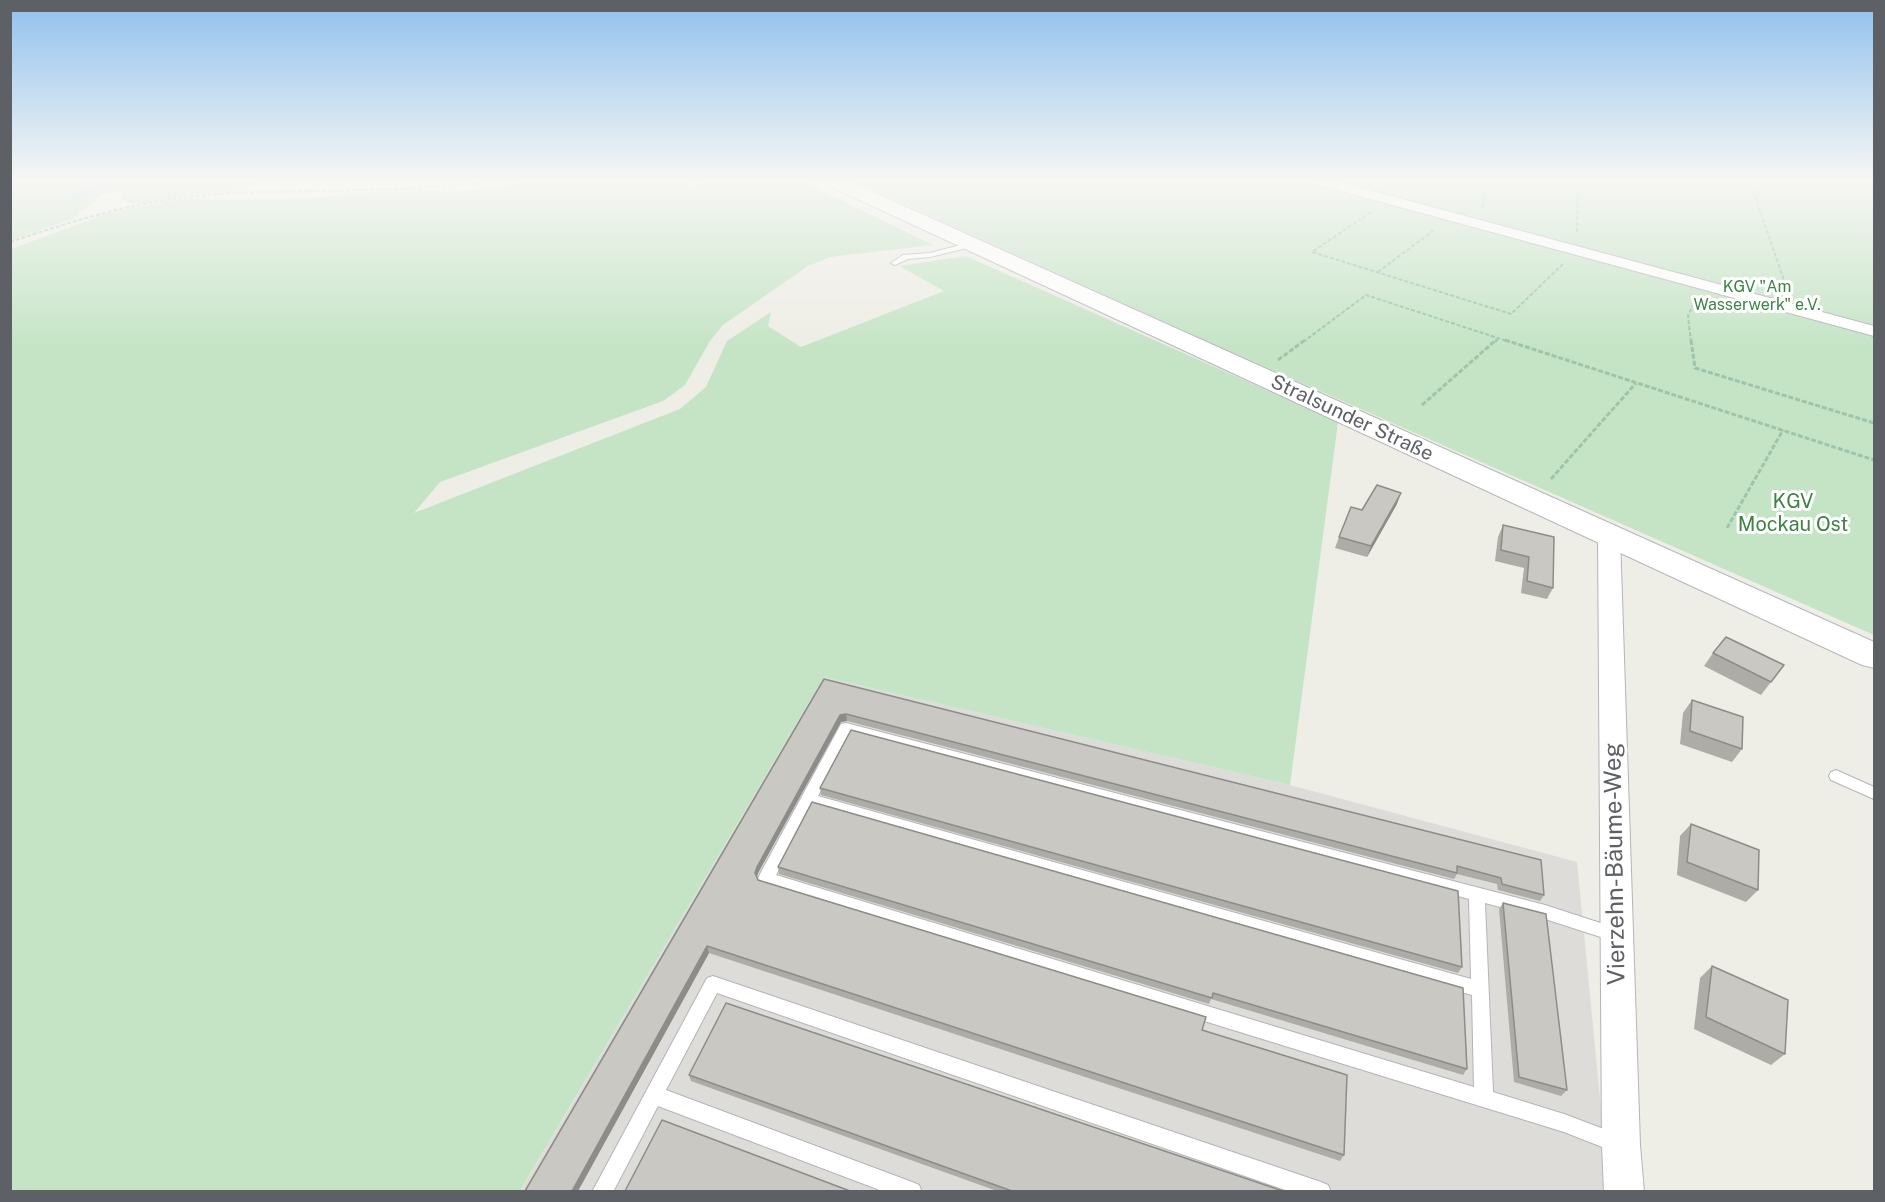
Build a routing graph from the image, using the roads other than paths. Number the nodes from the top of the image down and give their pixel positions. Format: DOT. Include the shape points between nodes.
graph roads {
  1 [pos="952,235"];
  2 [pos="1521,235"];
  3 [pos="972,244"];
  4 [pos="895,263"];
  5 [pos="1875,331"];
  6 [pos="1609,536"];
  7 [pos="1875,656"];
  8 [pos="1836,776"];
  9 [pos="1875,793"];
  10 [pos="808,799"];
  11 [pos="1477,894"];
  12 [pos="1617,935"];
  13 [pos="1480,989"];
  14 [pos="654,1095"];
  15 [pos="1484,1099"];
  16 [pos="1621,1145"];
  17 [pos="602,1191"];
  18 [pos="912,1191"];
  19 [pos="1321,1191"];
  20 [pos="1624,1191"];
  1 -- 3 [label="street, Stralsunder Straße"];
  2 -- 5 [label="street"];
  3 -- 4 [label="lane" via="906,257"];
  3 -- 6 [label="street, Stralsunder Straße"];
  6 -- 7 [label="street, Stralsunder Straße"];
  6 -- 12 [label="street, Vierzehn-Bäume-Weg"];
  8 -- 9 [label="lane"];
  10 -- 11 [label="lane" via="846,728"];
  10 -- 13 [label="lane"];
  10 -- 15 [label="lane" via="766,879"];
  11 -- 12 [label="lane"];
  11 -- 13 [label="lane"];
  12 -- 16 [label="street, Vierzehn-Bäume-Weg"];
  13 -- 15 [label="lane"];
  14 -- 17 [label="lane"];
  14 -- 18 [label="lane"];
  14 -- 19 [label="lane" via="713,984"];
  15 -- 16 [label="lane"];
  16 -- 20 [label="street, Vierzehn-Bäume-Weg"];
}
